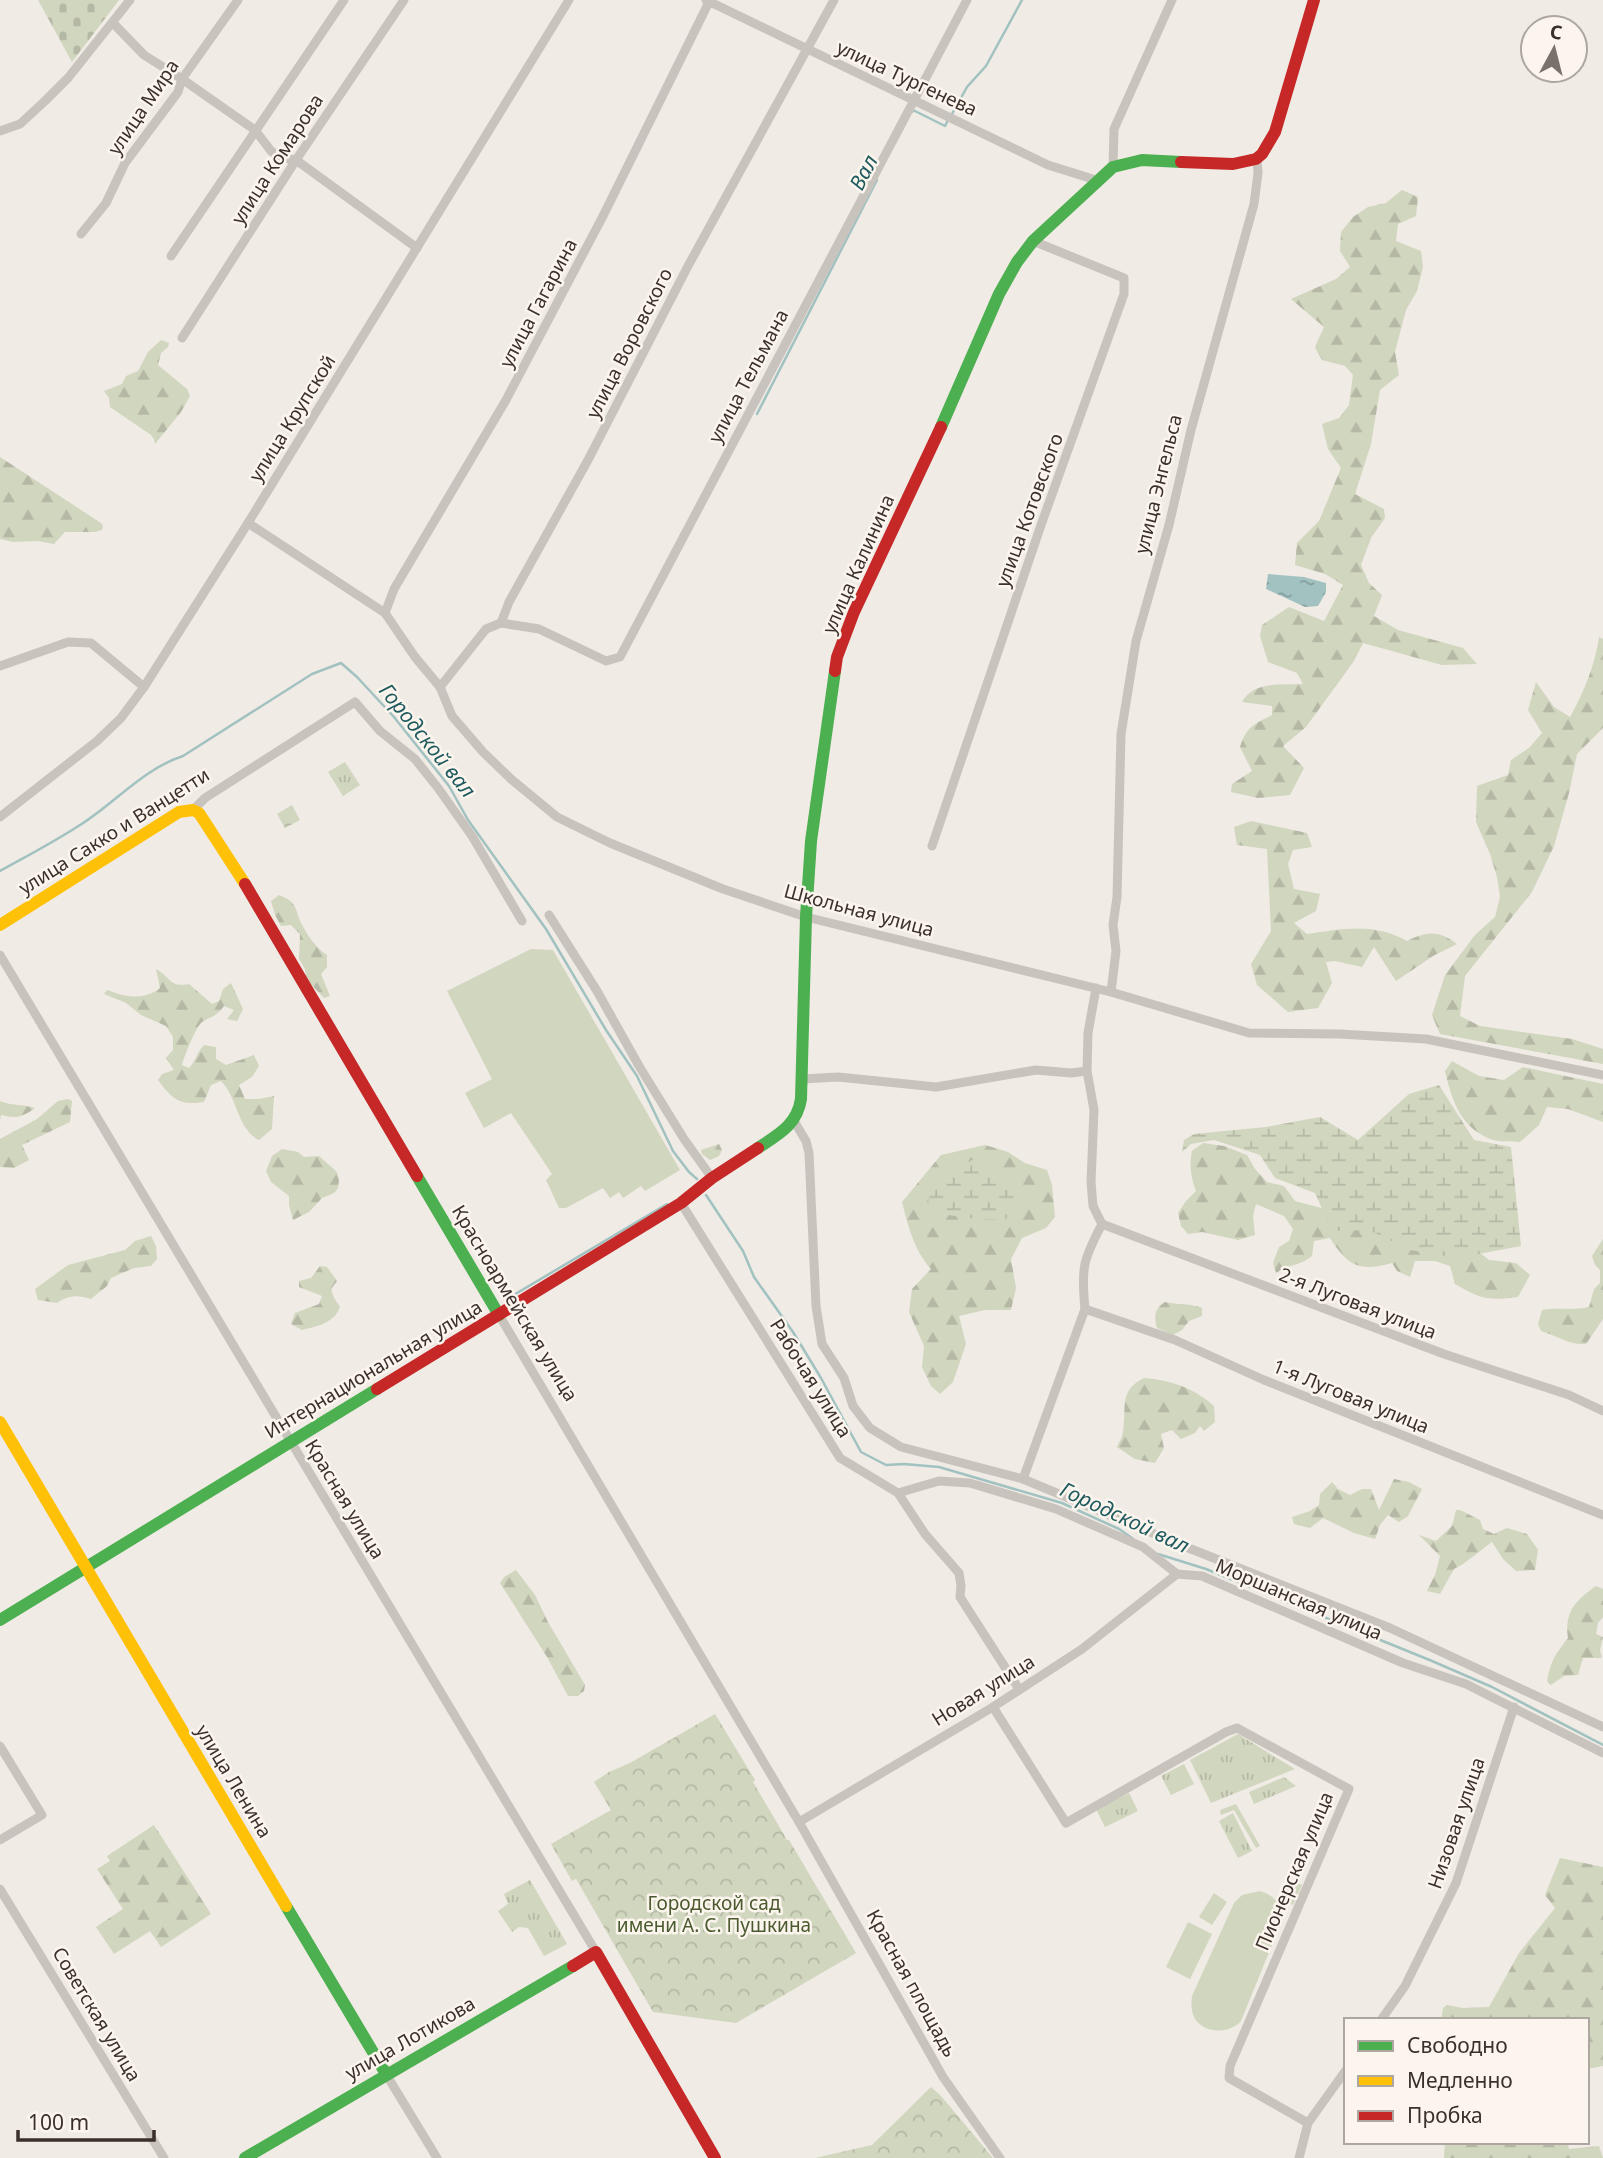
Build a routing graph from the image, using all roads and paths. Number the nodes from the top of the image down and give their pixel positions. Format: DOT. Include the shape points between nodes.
graph roads {
  1 [pos="130,0"];
  2 [pos="238,0"];
  3 [pos="344,0"];
  4 [pos="404,0"];
  5 [pos="569,0"];
  6 [pos="834,0"];
  7 [pos="967,0"];
  8 [pos="1172,0"];
  9 [pos="1314,0"];
  10 [pos="708,1"];
  11 [pos="113,23"];
  12 [pos="807,50"];
  13 [pos="182,79"];
  14 [pos="914,101"];
  15 [pos="0,131"];
  16 [pos="255,131"];
  17 [pos="1257,159"];
  18 [pos="296,160"];
  19 [pos="1113,167"];
  20 [pos="1096,180"];
  21 [pos="81,234"];
  22 [pos="1033,241"];
  23 [pos="417,248"];
  24 [pos="171,256"];
  25 [pos="182,338"];
  26 [pos="248,523"];
  27 [pos="385,613"];
  28 [pos="501,623"];
  29 [pos="0,666"];
  30 [pos="144,687"];
  31 [pos="440,687"];
  32 [pos="193,810"];
  33 [pos="0,817"];
  34 [pos="932,846"];
  35 [pos="548,915"];
  36 [pos="806,917"];
  37 [pos="522,921"];
  38 [pos="0,925"];
  39 [pos="0,955"];
  40 [pos="1096,988"];
  41 [pos="1111,992"];
  42 [pos="1087,1071"];
  43 [pos="1603,1075"];
  44 [pos="802,1079"];
  45 [pos="794,1121"];
  46 [pos="712,1178"];
  47 [pos="681,1203"];
  48 [pos="1102,1224"];
  49 [pos="1085,1309"];
  50 [pos="499,1315"];
  51 [pos="1603,1411"];
  52 [pos="0,1422"];
  53 [pos="290,1441"];
  54 [pos="901,1447"];
  55 [pos="1023,1479"];
  56 [pos="898,1493"];
  57 [pos="1603,1515"];
  58 [pos="86,1569"];
  59 [pos="1177,1574"];
  60 [pos="0,1620"];
  61 [pos="1019,1689"];
  62 [pos="993,1707"];
  63 [pos="1514,1707"];
  64 [pos="1603,1727"];
  65 [pos="0,1746"];
  66 [pos="1603,1753"];
  67 [pos="799,1822"];
  68 [pos="0,1840"];
  69 [pos="0,1889"];
  70 [pos="596,1952"];
  71 [pos="1382,2018"];
  72 [pos="1344,2073"];
  73 [pos="386,2074"];
  74 [pos="1308,2123"];
  75 [pos="164,2158"];
  76 [pos="245,2158"];
  77 [pos="437,2158"];
  78 [pos="715,2158"];
  79 [pos="1000,2158"];
  80 [pos="1299,2158"];
  1 -- 11 [label="street"];
  2 -- 13 [label="street, улица Мира"];
  3 -- 16 [label="street"];
  4 -- 18 [label="street, улица Комарова"];
  5 -- 23 [label="street, улица Крупской"];
  6 -- 12 [label="street, улица Воровского"];
  7 -- 14 [label="street, улица Тельмана"];
  8 -- 19 [label="street" via="1114,129"];
  9 -- 17 [label="street, улица Энгельса" via="1275,132"];
  10 -- 12 [label="street, улица Тургенева"];
  10 -- 27 [label="street, улица Гагарина" via="506,400 400,579"];
  11 -- 13 [label="street" via="144,55"];
  11 -- 15 [label="street" via="46,100 20,124"];
  12 -- 14 [label="street, улица Тургенева"];
  12 -- 28 [label="street, улица Воровского"];
  13 -- 16 [label="street"];
  13 -- 21 [label="street, улица Мира" via="178,92 125,163 106,203"];
  14 -- 20 [label="street, улица Тургенева" via="1048,165"];
  14 -- 28 [label="street, улица Тельмана" via="620,657 606,661 539,629"];
  16 -- 18 [label="street" via="271,151"];
  16 -- 24 [label="street"];
  17 -- 19 [label="street, улица Калинина" via="1241,164 1146,159"];
  17 -- 41 [label="street, улица Энгельса" via="1254,204 1136,641 1121,734"];
  18 -- 23 [label="street"];
  18 -- 25 [label="street, улица Комарова"];
  19 -- 20 [label="street, улица Калинина"];
  20 -- 22 [label="street, улица Калинина"];
  22 -- 34 [label="street, улица Котовского" via="1124,278 1124,293"];
  22 -- 36 [label="street, улица Калинина" via="999,294 837,657 811,841"];
  23 -- 26 [label="street, улица Крупской"];
  26 -- 27 [label="street"];
  26 -- 30 [label="street, улица Крупской"];
  27 -- 31 [label="street, Школьная улица"];
  28 -- 31 [label="street, улица Воровского" via="486,629"];
  29 -- 30 [label="street" via="68,642 91,642"];
  30 -- 33 [label="street, улица Крупской" via="97,741"];
  31 -- 36 [label="street, Школьная улица" via="452,716 483,752 557,817 723,889"];
  32 -- 37 [label="street, улица Сакко и Ванцетти" via="355,702 380,732 415,759 438,788"];
  32 -- 38 [label="street, улица Сакко и Ванцетти" via="178,812"];
  32 -- 50 [label="street, Красноармейская улица" via="202,815 257,903"];
  35 -- 46 [label="street"];
  36 -- 40 [label="street, Школьная улица"];
  36 -- 44 [label="street, улица Калинина"];
  39 -- 53 [label="street, Красная улица"];
  40 -- 41 [label="street, Школьная улица"];
  40 -- 42 [label="street"];
  41 -- 43 [label="street, Школьная улица" via="1249,1033 1426,1039"];
  42 -- 44 [label="street" via="1036,1070 936,1087 838,1077"];
  42 -- 48 [label="street" via="1094,1110 1093,1206"];
  44 -- 45 [label="street, улица Калинина"];
  45 -- 46 [label="street, Интернациональная улица"];
  45 -- 54 [label="street, Рабочая улица" via="809,1153 822,1344 845,1378 853,1406 870,1428"];
  46 -- 47 [label="street, Интернациональная улица"];
  47 -- 50 [label="street, Интернациональная улица"];
  47 -- 56 [label="street, Рабочая улица" via="841,1458"];
  48 -- 49 [label="street" via="1086,1255 1082,1281"];
  48 -- 51 [label="street, 2-я Луговая улица"];
  49 -- 55 [label="street"];
  49 -- 57 [label="street, 1-я Луговая улица" via="1175,1340"];
  50 -- 53 [label="street, Интернациональная улица"];
  50 -- 67 [label="street, Красноармейская улица"];
  52 -- 58 [label="street, улица Ленина"];
  53 -- 58 [label="street, Интернациональная улица"];
  53 -- 70 [label="street, Красная улица"];
  54 -- 55 [label="street, Моршанская улица"];
  55 -- 64 [label="street, Моршанская улица" via="1390,1628"];
  56 -- 59 [label="street, Моршанская улица" via="939,1481 970,1483 1056,1509 1143,1547"];
  56 -- 61 [label="street, Рабочая улица" via="959,1573 960,1597"];
  58 -- 60 [label="street, Интернациональная улица"];
  58 -- 73 [label="street, улица Ленина"];
  59 -- 61 [label="street, Новая улица" via="1082,1649"];
  59 -- 63 [label="street, Моршанская улица" via="1202,1576"];
  61 -- 62 [label="street, Новая улица"];
  62 -- 67 [label="street, Новая улица"];
  62 -- 74 [label="street, Пионерская улица" via="1066,1823 1237,1728 1349,1788 1230,2066 1229,2078"];
  63 -- 66 [label="street, Моршанская улица"];
  63 -- 71 [label="street, Низовая улица" via="1456,1883 1405,1986"];
  65 -- 68 [label="street" via="42,1815"];
  67 -- 79 [label="street, Красная площадь" via="943,2077"];
  69 -- 75 [label="street, Советская улица"];
  70 -- 73 [label="street, улица Лотикова"];
  70 -- 78 [label="street"];
  72 -- 74 [label="street"];
  73 -- 76 [label="street, улица Лотикова"];
  73 -- 77 [label="street, улица Ленина"];
  74 -- 80 [label="street"];
}
